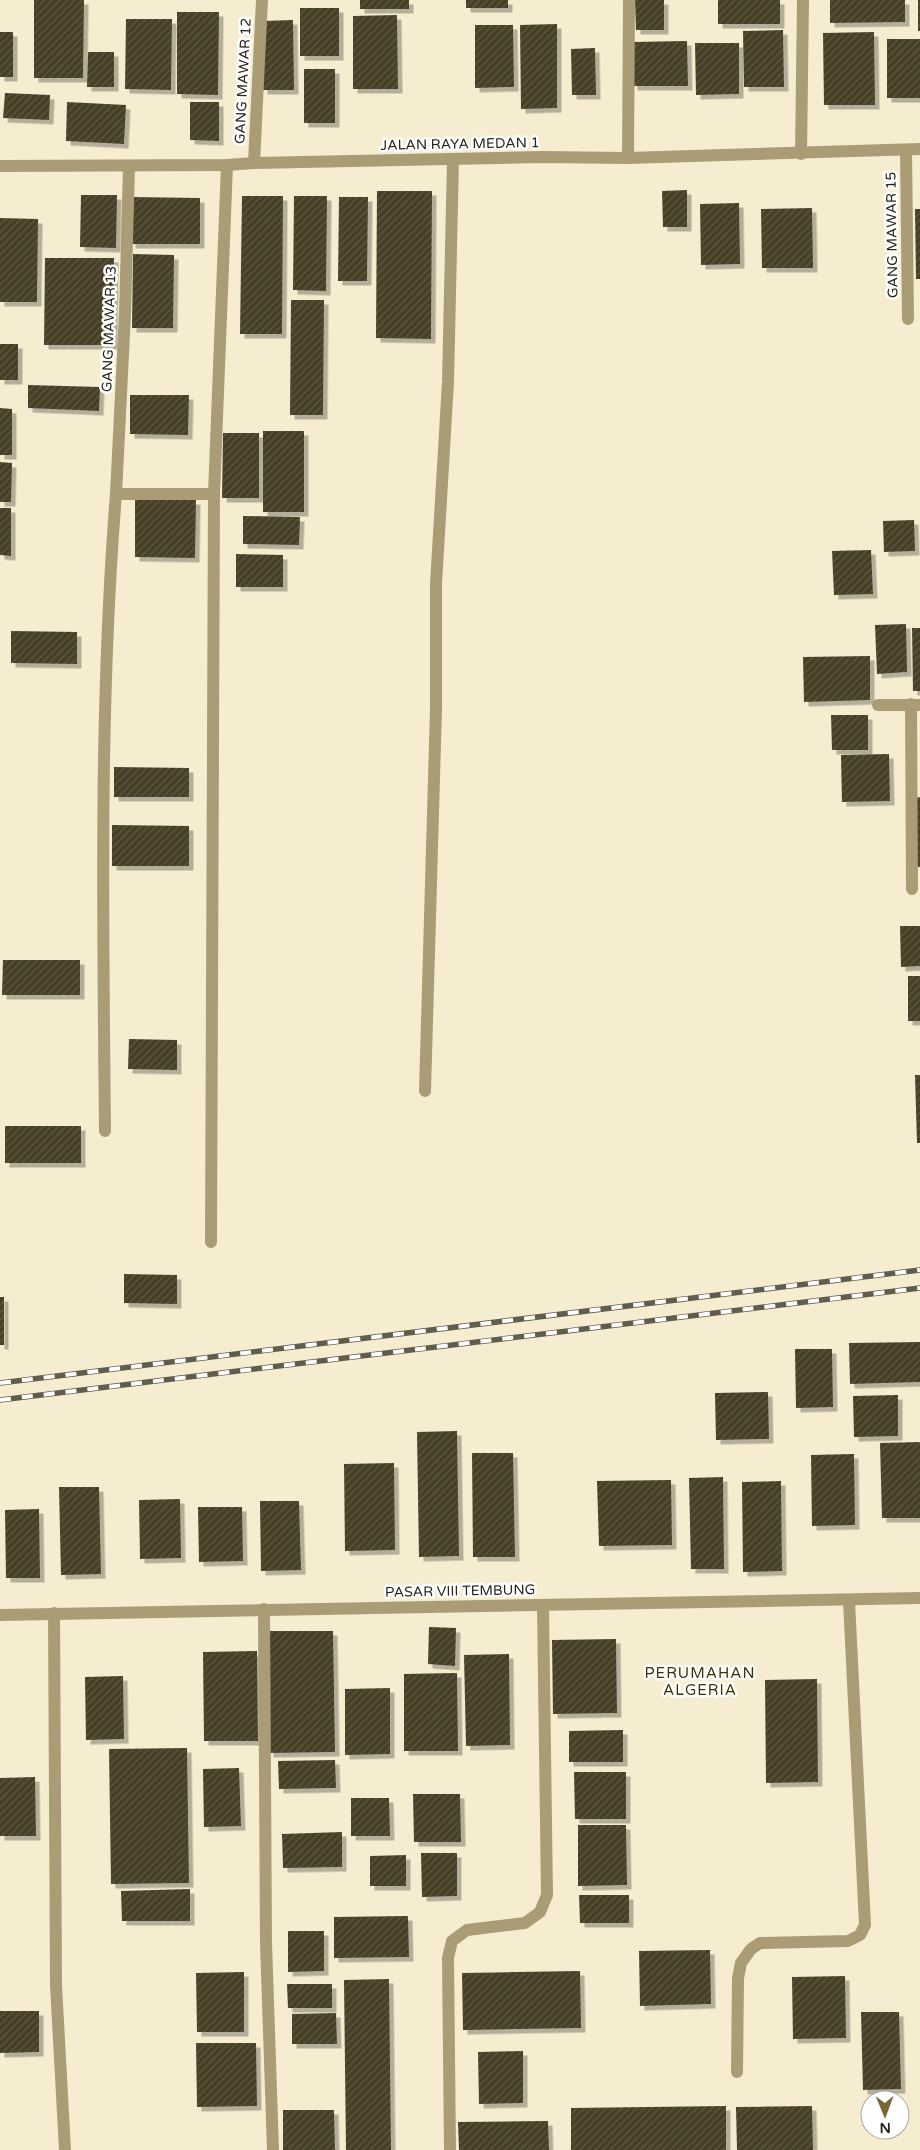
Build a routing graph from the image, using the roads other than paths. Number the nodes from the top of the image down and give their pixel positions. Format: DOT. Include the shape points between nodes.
graph roads {
  1 [pos="262,0"];
  2 [pos="629,0"];
  3 [pos="803,0"];
  4 [pos="920,149"];
  5 [pos="906,150"];
  6 [pos="801,154"];
  7 [pos="628,158"];
  8 [pos="453,160"];
  9 [pos="254,163"];
  10 [pos="0,166"];
  11 [pos="129,166"];
  12 [pos="227,166"];
  13 [pos="908,319"];
  14 [pos="116,494"];
  15 [pos="214,494"];
  16 [pos="915,704"];
  17 [pos="878,705"];
  18 [pos="912,889"];
  19 [pos="425,1091"];
  20 [pos="105,1131"];
  21 [pos="211,1242"];
  22 [pos="920,1598"];
  23 [pos="849,1601"];
  24 [pos="543,1605"];
  25 [pos="264,1609"];
  26 [pos="54,1613"];
  27 [pos="0,1615"];
  28 [pos="737,2072"];
  29 [pos="65,2150"];
  30 [pos="273,2150"];
  31 [pos="450,2150"];
  1 -- 9 [label="street, GANG MAWAR 12"];
  2 -- 7 [label="street"];
  3 -- 6 [label="street"];
  4 -- 5 [label="street, JALAN RAYA MEDAN 1"];
  5 -- 6 [label="street, JALAN RAYA MEDAN 1"];
  5 -- 13 [label="street, GANG MAWAR 15"];
  6 -- 7 [label="street, JALAN RAYA MEDAN 1"];
  7 -- 8 [label="street, JALAN RAYA MEDAN 1"];
  8 -- 9 [label="street, JALAN RAYA MEDAN 1"];
  8 -- 19 [label="street" via="448,382 436,584 436,709"];
  9 -- 12 [label="street, JALAN RAYA MEDAN 1"];
  10 -- 11 [label="street, JALAN RAYA MEDAN 1"];
  11 -- 12 [label="street, JALAN RAYA MEDAN 1"];
  11 -- 14 [label="street, GANG MAWAR 13"];
  12 -- 15 [label="street"];
  14 -- 15 [label="street"];
  14 -- 20 [label="street, GANG MAWAR 13" via="107,677 103,878"];
  15 -- 21 [label="street"];
  16 -- 17 [label="street"];
  16 -- 18 [label="street"];
  22 -- 23 [label="street, PASAR VIII TEMBUNG"];
  23 -- 24 [label="street, PASAR VIII TEMBUNG"];
  23 -- 28 [label="street" via="865,1925 860,1935 848,1940 774,1941 760,1943 750,1949 741,1962 738,1978"];
  24 -- 25 [label="street, PASAR VIII TEMBUNG"];
  24 -- 31 [label="street" via="547,1896 540,1912 525,1923 467,1930 452,1941 448,1958"];
  25 -- 26 [label="street, PASAR VIII TEMBUNG"];
  25 -- 30 [label="street" via="266,1943"];
  26 -- 27 [label="street, PASAR VIII TEMBUNG"];
  26 -- 29 [label="street" via="56,1985"];
}
